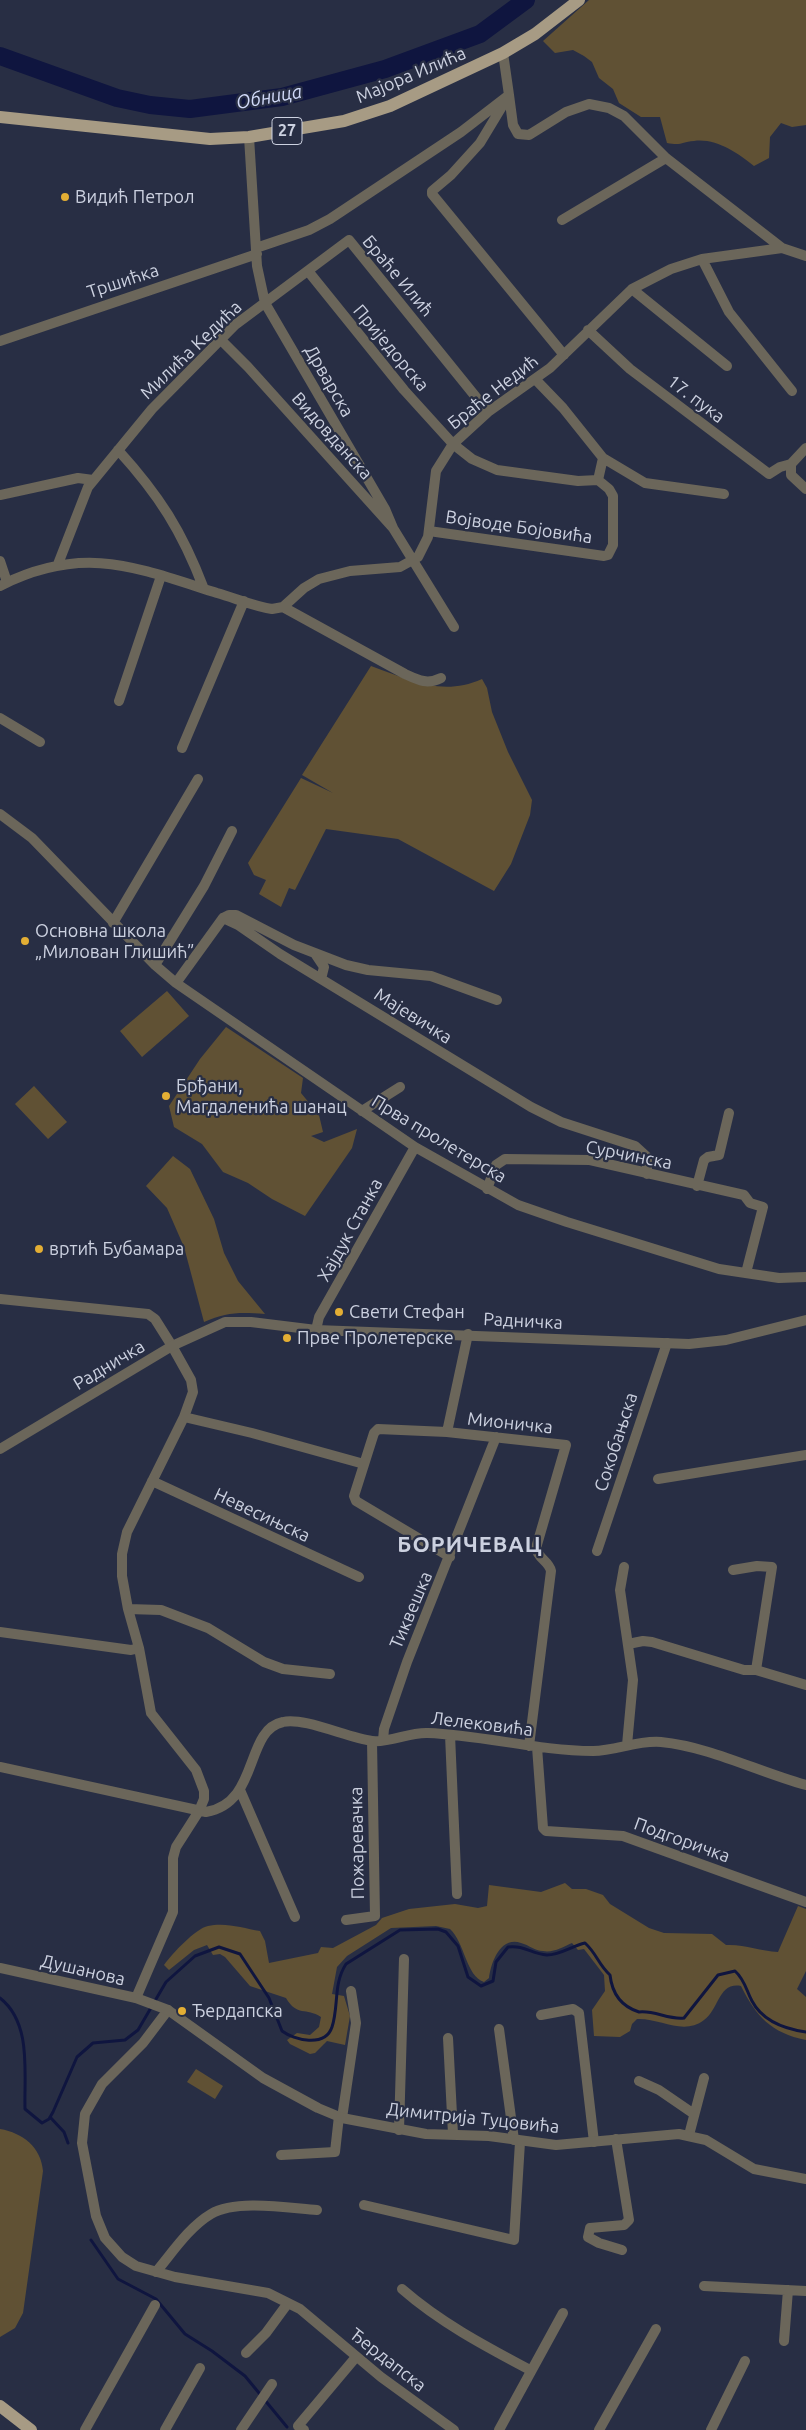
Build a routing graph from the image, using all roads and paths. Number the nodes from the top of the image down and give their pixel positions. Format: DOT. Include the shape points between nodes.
graph roads {
  1 [pos="577,1"];
  2 [pos="503,53"];
  3 [pos="509,95"];
  4 [pos="0,117"];
  5 [pos="249,137"];
  6 [pos="666,158"];
  7 [pos="562,220"];
  8 [pos="782,248"];
  9 [pos="256,251"];
  10 [pos="806,256"];
  11 [pos="702,259"];
  12 [pos="308,271"];
  13 [pos="632,289"];
  14 [pos="265,303"];
  15 [pos="588,330"];
  16 [pos="220,339"];
  17 [pos="0,341"];
  18 [pos="564,355"];
  19 [pos="727,366"];
  20 [pos="536,380"];
  21 [pos="792,391"];
  22 [pos="488,412"];
  23 [pos="453,444"];
  24 [pos="806,448"];
  25 [pos="118,450"];
  26 [pos="603,458"];
  27 [pos="790,464"];
  28 [pos="93,480"];
  29 [pos="598,480"];
  30 [pos="806,489"];
  31 [pos="724,494"];
  32 [pos="0,496"];
  33 [pos="393,528"];
  34 [pos="429,531"];
  35 [pos="414,560"];
  36 [pos="0,561"];
  37 [pos="58,564"];
  38 [pos="161,576"];
  39 [pos="3,584"];
  40 [pos="204,589"];
  41 [pos="244,601"];
  42 [pos="283,607"];
  43 [pos="454,628"];
  44 [pos="441,678"];
  45 [pos="119,700"];
  46 [pos="0,718"];
  47 [pos="40,742"];
  48 [pos="182,748"];
  49 [pos="198,779"];
  50 [pos="0,814"];
  51 [pos="232,831"];
  52 [pos="222,918"];
  53 [pos="114,923"];
  54 [pos="315,954"];
  55 [pos="155,965"];
  56 [pos="322,979"];
  57 [pos="176,983"];
  58 [pos="497,1000"];
  59 [pos="400,1087"];
  60 [pos="362,1111"];
  61 [pos="729,1113"];
  62 [pos="415,1147"];
  63 [pos="647,1174"];
  64 [pos="697,1186"];
  65 [pos="487,1188"];
  66 [pos="746,1273"];
  67 [pos="806,1277"];
  68 [pos="0,1299"];
  69 [pos="806,1320"];
  70 [pos="316,1330"];
  71 [pos="468,1334"];
  72 [pos="666,1343"];
  73 [pos="172,1346"];
  74 [pos="184,1417"];
  75 [pos="448,1432"];
  76 [pos="496,1437"];
  77 [pos="0,1449"];
  78 [pos="806,1455"];
  79 [pos="364,1464"];
  80 [pos="658,1478"];
  81 [pos="152,1481"];
  82 [pos="597,1551"];
  83 [pos="450,1557"];
  84 [pos="624,1567"];
  85 [pos="733,1570"];
  86 [pos="359,1578"];
  87 [pos="128,1609"];
  88 [pos="0,1632"];
  89 [pos="628,1644"];
  90 [pos="140,1648"];
  91 [pos="756,1670"];
  92 [pos="330,1674"];
  93 [pos="806,1685"];
  94 [pos="450,1735"];
  95 [pos="383,1740"];
  96 [pos="372,1741"];
  97 [pos="627,1745"];
  98 [pos="533,1747"];
  99 [pos="0,1767"];
  100 [pos="806,1785"];
  101 [pos="240,1790"];
  102 [pos="199,1811"];
  103 [pos="543,1828"];
  104 [pos="457,1894"];
  105 [pos="806,1902"];
  106 [pos="295,1918"];
  107 [pos="346,1920"];
  108 [pos="404,1959"];
  109 [pos="0,1968"];
  110 [pos="351,1991"];
  111 [pos="136,1998"];
  112 [pos="163,2008"];
  113 [pos="541,2015"];
  114 [pos="499,2029"];
  115 [pos="448,2038"];
  116 [pos="704,2078"];
  117 [pos="639,2081"];
  118 [pos="694,2114"];
  119 [pos="340,2117"];
  120 [pos="399,2130"];
  121 [pos="453,2134"];
  122 [pos="689,2136"];
  123 [pos="616,2139"];
  124 [pos="517,2141"];
  125 [pos="594,2142"];
  126 [pos="281,2155"];
  127 [pos="806,2180"];
  128 [pos="364,2205"];
  129 [pos="317,2210"];
  130 [pos="622,2250"];
  131 [pos="156,2272"];
  132 [pos="704,2286"];
  133 [pos="402,2289"];
  134 [pos="788,2290"];
  135 [pos="806,2291"];
  136 [pos="288,2303"];
  137 [pos="155,2305"];
  138 [pos="562,2313"];
  139 [pos="656,2329"];
  140 [pos="784,2341"];
  141 [pos="246,2353"];
  142 [pos="356,2357"];
  143 [pos="745,2361"];
  144 [pos="200,2368"];
  145 [pos="530,2370"];
  146 [pos="266,2391"];
  147 [pos="0,2406"];
  148 [pos="301,2428"];
  149 [pos="31,2430"];
  150 [pos="85,2430"];
  151 [pos="165,2430"];
  152 [pos="241,2430"];
  153 [pos="454,2430"];
  154 [pos="499,2430"];
  155 [pos="599,2430"];
  156 [pos="711,2430"];
  1 -- 2 [label="main road, Мајора Илића / 27" via="535,34"];
  2 -- 3 [label="street"];
  2 -- 5 [label="main road, Мајора Илића / 27" via="373,113"];
  3 -- 6 [label="street" via="513,124 518,134 529,135 566,112 589,104 600,105 624,116"];
  3 -- 9 [label="street, Тршићка" via="461,132 330,219"];
  3 -- 18 [label="street" via="486,135 432,194"];
  4 -- 5 [label="main road, Мајора Илића / 27" via="192,138"];
  5 -- 9 [label="street, Милића Кедића"];
  6 -- 7 [label="street"];
  6 -- 8 [label="street"];
  8 -- 10 [label="street, Браће Недић"];
  8 -- 11 [label="street, Браће Недић"];
  9 -- 14 [label="street, Милића Кедића"];
  9 -- 17 [label="street, Тршићка"];
  11 -- 13 [label="street, Браће Недић" via="671,269"];
  11 -- 21 [label="street" via="729,312"];
  12 -- 14 [label="street, Браће Илић"];
  12 -- 22 [label="street, Браће Илић" via="349,240"];
  12 -- 23 [label="street, Приједорска" via="357,334"];
  13 -- 15 [label="street, Браће Недић"];
  13 -- 19 [label="street"];
  14 -- 16 [label="street, Милића Кедића"];
  14 -- 33 [label="street, Дрварска"];
  15 -- 18 [label="street, Браће Недић"];
  15 -- 27 [label="street, 17. пука" via="630,368 769,474"];
  16 -- 25 [label="street, Милића Кедића" via="152,409"];
  16 -- 33 [label="street, Видовданска"];
  18 -- 20 [label="street, Браће Недић"];
  20 -- 22 [label="street, Браће Недић"];
  20 -- 26 [label="street"];
  22 -- 23 [label="street, Браће Недић"];
  23 -- 29 [label="street" via="490,468 578,481"];
  23 -- 34 [label="street, Браће Недић" via="436,471"];
  24 -- 27 [label="street"];
  25 -- 28 [label="street, Милића Кедића"];
  25 -- 40 [label="street" via="164,505 182,536"];
  26 -- 29 [label="street"];
  26 -- 31 [label="street" via="644,483"];
  27 -- 30 [label="street" via="791,475"];
  28 -- 32 [label="street" via="78,478"];
  28 -- 37 [label="street, Милића Кедића" via="84,495"];
  29 -- 34 [label="street, Војводе Бојовића" via="613,496 613,544 608,555"];
  33 -- 35 [label="street, Видовданска"];
  34 -- 35 [label="street, Браће Недић" via="424,548"];
  35 -- 42 [label="street" via="400,566 319,579"];
  35 -- 43 [label="street, Видовданска"];
  36 -- 39 [label="street"];
  37 -- 38 [label="street" via="106,562"];
  37 -- 39 [label="street"];
  38 -- 40 [label="street"];
  38 -- 45 [label="street"];
  40 -- 41 [label="street"];
  41 -- 42 [label="street" via="264,608"];
  41 -- 48 [label="street"];
  42 -- 44 [label="street" via="422,682"];
  46 -- 47 [label="street"];
  49 -- 53 [label="street"];
  50 -- 53 [label="street, Прва пролетерска" via="32,838"];
  51 -- 55 [label="street" via="204,886"];
  52 -- 54 [label="street" via="236,915"];
  52 -- 56 [label="street, Мајевичка"];
  52 -- 57 [label="street"];
  53 -- 55 [label="street, Прва пролетерска"];
  54 -- 56 [label="street" via="324,967"];
  54 -- 58 [label="street" via="368,970 444,979 470,992"];
  55 -- 57 [label="street, Прва пролетерска"];
  56 -- 63 [label="street, Мајевичка" via="531,1107 561,1122 635,1146 647,1157"];
  57 -- 60 [label="street, Прва пролетерска"];
  59 -- 60 [label="street"];
  60 -- 62 [label="street, Прва пролетерска"];
  61 -- 64 [label="street" via="718,1154 704,1160"];
  62 -- 65 [label="street, Прва пролетерска"];
  62 -- 70 [label="street, Хајдук Станка" via="320,1316"];
  63 -- 64 [label="street, Сурчинска"];
  63 -- 65 [label="street, Сурчинска" via="590,1160 505,1160 496,1165"];
  64 -- 66 [label="street, Сурчинска" via="744,1195 750,1203 763,1207"];
  65 -- 66 [label="street, Прва пролетерска" via="549,1217 694,1262"];
  66 -- 67 [label="street, Прва пролетерска" via="779,1278"];
  68 -- 73 [label="street" via="148,1314 155,1319"];
  69 -- 72 [label="street, Радничка" via="718,1341"];
  70 -- 71 [label="street, Радничка"];
  70 -- 73 [label="street, Радничка" via="235,1321 217,1325"];
  71 -- 72 [label="street, Радничка"];
  71 -- 75 [label="street, Мионичка"];
  72 -- 82 [label="street, Сокобањска"];
  73 -- 74 [label="street" via="192,1386"];
  73 -- 77 [label="street, Радничка"];
  74 -- 79 [label="street"];
  74 -- 81 [label="street"];
  75 -- 76 [label="street, Мионичка"];
  75 -- 79 [label="street" via="381,1428 374,1433"];
  76 -- 83 [label="street, Тиквешка"];
  76 -- 98 [label="street, Мионичка" via="566,1445 536,1548 551,1571"];
  78 -- 80 [label="street"];
  79 -- 83 [label="street" via="354,1496 356,1501"];
  81 -- 86 [label="street, Невесињска"];
  81 -- 87 [label="street" via="124,1543 122,1570"];
  83 -- 95 [label="street, Тиквешка" via="407,1662"];
  84 -- 89 [label="street" via="620,1590"];
  85 -- 91 [label="street" via="772,1567"];
  87 -- 90 [label="street"];
  87 -- 92 [label="street" via="161,1610 208,1628 264,1662 283,1669"];
  88 -- 90 [label="street" via="131,1650"];
  89 -- 91 [label="street" via="652,1642 744,1670"];
  89 -- 97 [label="street" via="634,1680"];
  90 -- 102 [label="street" via="151,1713 204,1785 204,1799"];
  91 -- 93 [label="street"];
  94 -- 95 [label="street, Лелековића" via="418,1733"];
  94 -- 98 [label="street, Лелековића"];
  94 -- 104 [label="street"];
  95 -- 96 [label="street, Лелековића"];
  96 -- 101 [label="street, Лелековића" via="292,1721 282,1722 272,1727 262,1739"];
  96 -- 107 [label="street, Пожаревачка" via="375,1916"];
  97 -- 98 [label="street, Лелековића" via="593,1751"];
  97 -- 100 [label="street, Лелековића" via="653,1742 686,1747"];
  98 -- 103 [label="street, Мионичка"];
  99 -- 102 [label="street"];
  101 -- 102 [label="street, Лелековића" via="220,1808"];
  101 -- 106 [label="street"];
  102 -- 111 [label="street" via="176,1847 173,1912"];
  103 -- 105 [label="street, Подгоричка" via="551,1832 623,1836"];
  108 -- 120 [label="street"];
  109 -- 111 [label="street, Душанова"];
  110 -- 119 [label="street" via="356,2023"];
  111 -- 112 [label="street, Душанова"];
  112 -- 119 [label="street, Димитрија Туцовића" via="263,2078"];
  112 -- 131 [label="street, Ђердапска" via="143,2043 102,2084 85,2114 82,2133 96,2216 105,2238 122,2257 136,2266"];
  113 -- 125 [label="street" via="573,2009 579,2013"];
  114 -- 124 [label="street"];
  115 -- 121 [label="street"];
  116 -- 118 [label="street"];
  117 -- 118 [label="street" via="659,2090"];
  118 -- 122 [label="street"];
  119 -- 120 [label="street, Димитрија Туцовића"];
  119 -- 126 [label="street" via="335,2152"];
  120 -- 121 [label="street, Димитрија Туцовића"];
  121 -- 124 [label="street, Димитрија Туцовића"];
  122 -- 123 [label="street, Димитрија Туцовића" via="669,2134"];
  122 -- 127 [label="street, Димитрија Туцовића" via="706,2140 754,2169"];
  123 -- 125 [label="street, Димитрија Туцовића"];
  123 -- 130 [label="street" via="629,2220 624,2225 590,2228 588,2237"];
  124 -- 125 [label="street, Димитрија Туцовића" via="556,2145"];
  124 -- 128 [label="street" via="514,2240"];
  129 -- 131 [label="street" via="250,2206 224,2208 210,2214 192,2230"];
  131 -- 136 [label="street, Ђердапска" via="268,2293"];
  132 -- 134 [label="street"];
  133 -- 145 [label="street" via="425,2309 468,2337"];
  134 -- 135 [label="street"];
  134 -- 140 [label="street"];
  136 -- 141 [label="street"];
  136 -- 142 [label="street, Ђердапска" via="300,2309"];
  137 -- 150 [label="street"];
  138 -- 145 [label="street"];
  139 -- 155 [label="street"];
  142 -- 148 [label="street"];
  142 -- 153 [label="street, Ђердапска"];
  143 -- 156 [label="street"];
  144 -- 151 [label="street"];
  145 -- 154 [label="street"];
  146 -- 152 [label="street"];
  147 -- 149 [label="main road"];
}
